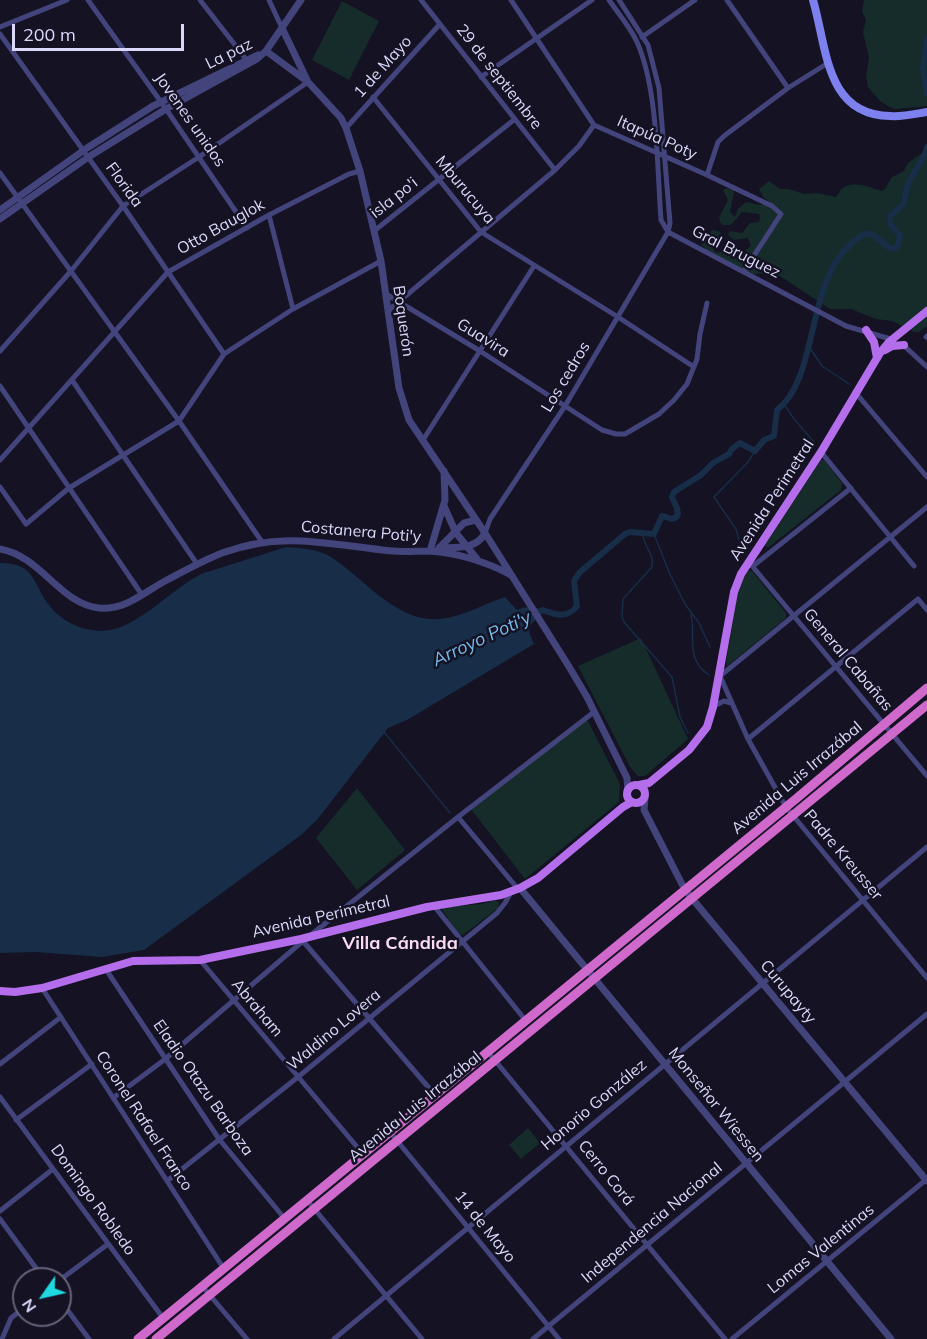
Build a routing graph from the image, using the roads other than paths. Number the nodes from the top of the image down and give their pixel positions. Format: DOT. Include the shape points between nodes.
graph roads {
  1 [pos="67,0"];
  2 [pos="88,0"];
  3 [pos="200,0"];
  4 [pos="269,0"];
  5 [pos="302,0"];
  6 [pos="421,0"];
  7 [pos="511,0"];
  8 [pos="592,0"];
  9 [pos="609,0"];
  10 [pos="619,0"];
  11 [pos="695,0"];
  12 [pos="727,0"];
  13 [pos="813,0"];
  14 [pos="54,2"];
  15 [pos="440,24"];
  16 [pos="0,27"];
  17 [pos="282,28"];
  18 [pos="0,34"];
  19 [pos="537,37"];
  20 [pos="643,37"];
  21 [pos="636,41"];
  22 [pos="266,51"];
  23 [pos="249,62"];
  24 [pos="828,63"];
  25 [pos="481,77"];
  26 [pos="308,82"];
  27 [pos="788,88"];
  28 [pos="373,97"];
  29 [pos="161,102"];
  30 [pos="166,109"];
  31 [pos="927,112"];
  32 [pos="515,119"];
  33 [pos="594,125"];
  34 [pos="346,128"];
  35 [pos="656,153"];
  36 [pos="85,154"];
  37 [pos="199,157"];
  38 [pos="666,157"];
  39 [pos="555,170"];
  40 [pos="360,171"];
  41 [pos="0,173"];
  42 [pos="707,175"];
  43 [pos="438,180"];
  44 [pos="19,201"];
  45 [pos="123,206"];
  46 [pos="0,210"];
  47 [pos="269,215"];
  48 [pos="0,219"];
  49 [pos="247,228"];
  50 [pos="374,231"];
  51 [pos="481,232"];
  52 [pos="669,232"];
  53 [pos="381,261"];
  54 [pos="534,266"];
  55 [pos="71,271"];
  56 [pos="744,271"];
  57 [pos="168,272"];
  58 [pos="386,294"];
  59 [pos="399,301"];
  60 [pos="707,303"];
  61 [pos="293,309"];
  62 [pos="389,310"];
  63 [pos="927,311"];
  64 [pos="618,317"];
  65 [pos="909,327"];
  66 [pos="866,330"];
  67 [pos="115,333"];
  68 [pos="893,339"];
  69 [pos="906,346"];
  70 [pos="0,351"];
  71 [pos="480,351"];
  72 [pos="224,354"];
  73 [pos="878,356"];
  74 [pos="694,367"];
  75 [pos="927,367"];
  76 [pos="72,380"];
  77 [pos="0,386"];
  78 [pos="855,392"];
  79 [pos="565,406"];
  80 [pos="178,421"];
  81 [pos="28,428"];
  82 [pos="423,440"];
  83 [pos="821,452"];
  84 [pos="124,455"];
  85 [pos="0,460"];
  86 [pos="444,471"];
  87 [pos="927,477"];
  88 [pos="0,487"];
  89 [pos="69,488"];
  90 [pos="851,488"];
  91 [pos="444,506"];
  92 [pos="927,507"];
  93 [pos="476,520"];
  94 [pos="456,533"];
  95 [pos="485,533"];
  96 [pos="891,537"];
  97 [pos="262,542"];
  98 [pos="465,546"];
  99 [pos="439,548"];
  100 [pos="0,549"];
  101 [pos="430,551"];
  102 [pos="478,560"];
  103 [pos="751,563"];
  104 [pos="197,564"];
  105 [pos="914,566"];
  106 [pos="511,575"];
  107 [pos="142,595"];
  108 [pos="927,610"];
  109 [pos="795,617"];
  110 [pos="837,667"];
  111 [pos="720,676"];
  112 [pos="927,688"];
  113 [pos="733,704"];
  114 [pos="927,705"];
  115 [pos="714,706"];
  116 [pos="594,712"];
  117 [pos="884,724"];
  118 [pos="892,734"];
  119 [pos="748,739"];
  120 [pos="927,776"];
  121 [pos="627,778"];
  122 [pos="649,783"];
  123 [pos="638,785"];
  124 [pos="645,796"];
  125 [pos="630,798"];
  126 [pos="786,807"];
  127 [pos="644,810"];
  128 [pos="793,816"];
  129 [pos="458,817"];
  130 [pos="927,847"];
  131 [pos="516,890"];
  132 [pos="685,890"];
  133 [pos="693,898"];
  134 [pos="862,900"];
  135 [pos="434,906"];
  136 [pos="304,939"];
  137 [pos="462,941"];
  138 [pos="200,960"];
  139 [pos="105,968"];
  140 [pos="591,974"];
  141 [pos="927,978"];
  142 [pos="763,983"];
  143 [pos="42,988"];
  144 [pos="0,991"];
  145 [pos="15,992"];
  146 [pos="0,997"];
  147 [pos="234,1002"];
  148 [pos="927,1014"];
  149 [pos="61,1017"];
  150 [pos="368,1019"];
  151 [pos="526,1021"];
  152 [pos="488,1052"];
  153 [pos="164,1060"];
  154 [pos="495,1060"];
  155 [pos="0,1064"];
  156 [pos="92,1064"];
  157 [pos="665,1064"];
  158 [pos="298,1077"];
  159 [pos="845,1082"];
  160 [pos="435,1095"];
  161 [pos="0,1097"];
  162 [pos="113,1098"];
  163 [pos="16,1120"];
  164 [pos="390,1132"];
  165 [pos="219,1139"];
  166 [pos="397,1141"];
  167 [pos="566,1146"];
  168 [pos="363,1154"];
  169 [pos="746,1163"];
  170 [pos="53,1169"];
  171 [pos="927,1180"];
  172 [pos="166,1181"];
  173 [pos="308,1200"];
  174 [pos="314,1208"];
  175 [pos="0,1211"];
  176 [pos="0,1219"];
  177 [pos="285,1219"];
  178 [pos="468,1228"];
  179 [pos="108,1244"];
  180 [pos="647,1245"];
  181 [pos="827,1261"];
  182 [pos="35,1267"];
  183 [pos="224,1269"];
  184 [pos="72,1271"];
  185 [pos="206,1290"];
  186 [pos="386,1295"];
  187 [pos="72,1316"];
  188 [pos="12,1317"];
  189 [pos="163,1318"];
  190 [pos="548,1326"];
  191 [pos="2,1339"];
  192 [pos="89,1339"];
  193 [pos="138,1339"];
  194 [pos="156,1339"];
  195 [pos="247,1339"];
  196 [pos="334,1339"];
  197 [pos="422,1339"];
  198 [pos="533,1339"];
  199 [pos="559,1339"];
  200 [pos="725,1339"];
  201 [pos="732,1339"];
  202 [pos="891,1339"];
  1 -- 14 [label="street"];
  2 -- 29 [label="street, Jovenes unidos"];
  3 -- 23 [label="street"];
  4 -- 17 [label="street"];
  5 -- 17 [label="street, La paz"];
  6 -- 15 [label="street, 29 de septiembre"];
  7 -- 19 [label="street, Itapúa Poty"];
  8 -- 19 [label="street"];
  9 -- 21 [label="street"];
  10 -- 20 [label="street"];
  11 -- 20 [label="street"];
  12 -- 27 [label="street"];
  13 -- 24 [label="main road"];
  14 -- 16 [label="street"];
  15 -- 25 [label="street, 29 de septiembre"];
  15 -- 28 [label="street, 1 de Mayo"];
  17 -- 22 [label="street, La paz"];
  17 -- 26 [label="street"];
  18 -- 36 [label="street, Florida"];
  19 -- 25 [label="street"];
  19 -- 33 [label="street, Itapúa Poty"];
  20 -- 21 [label="street"];
  20 -- 38 [label="street" via="659,88"];
  21 -- 35 [label="street" via="649,83"];
  22 -- 23 [label="street, La paz"];
  22 -- 26 [label="street, Boquerón"];
  23 -- 29 [label="street, La paz"];
  23 -- 30 [label="street, La paz"];
  24 -- 27 [label="street"];
  24 -- 31 [label="main road" via="836,86 855,105 882,116"];
  25 -- 32 [label="street, 29 de septiembre"];
  26 -- 34 [label="street, Boquerón"];
  26 -- 37 [label="street"];
  27 -- 42 [label="street" via="724,135"];
  28 -- 34 [label="street, 1 de Mayo"];
  28 -- 43 [label="street, Mburucuya"];
  29 -- 30 [label="street, Jovenes unidos"];
  29 -- 36 [label="street, La paz"];
  30 -- 36 [label="street, La paz"];
  30 -- 37 [label="street, Jovenes unidos"];
  32 -- 39 [label="street, 29 de septiembre"];
  32 -- 43 [label="street, isla po'i"];
  33 -- 35 [label="street, Itapúa Poty"];
  33 -- 39 [label="street"];
  34 -- 40 [label="street, Boquerón"];
  35 -- 38 [label="street, Itapúa Poty"];
  35 -- 52 [label="street" via="661,220"];
  36 -- 44 [label="street, La paz"];
  36 -- 45 [label="street, Florida"];
  37 -- 45 [label="street"];
  37 -- 49 [label="street, Jovenes unidos"];
  38 -- 42 [label="street, Itapúa Poty"];
  38 -- 52 [label="street"];
  39 -- 51 [label="street"];
  40 -- 47 [label="street, Otto Bauglok"];
  40 -- 50 [label="street, Boquerón"];
  41 -- 44 [label="street"];
  42 -- 56 [label="street, Itapúa Poty" via="781,214"];
  43 -- 50 [label="street, isla po'i"];
  43 -- 51 [label="street, Mburucuya"];
  44 -- 46 [label="street, La paz"];
  44 -- 48 [label="street, La paz"];
  44 -- 55 [label="street"];
  45 -- 55 [label="street"];
  45 -- 57 [label="street, Florida"];
  47 -- 49 [label="street, Otto Bauglok"];
  47 -- 61 [label="street"];
  49 -- 57 [label="street, Otto Bauglok"];
  50 -- 53 [label="street, Boquerón"];
  51 -- 54 [label="street, Mburucuya"];
  51 -- 59 [label="street"];
  52 -- 56 [label="street, Gral Bruguez"];
  52 -- 64 [label="street, Los cedros"];
  53 -- 58 [label="street, Boquerón"];
  53 -- 61 [label="street"];
  54 -- 64 [label="street, Mburucuya"];
  54 -- 71 [label="street"];
  55 -- 67 [label="street"];
  55 -- 70 [label="street"];
  56 -- 66 [label="street, Gral Bruguez" via="832,319"];
  57 -- 67 [label="street, Otto Bauglok"];
  57 -- 72 [label="street, Florida"];
  58 -- 59 [label="street, Guavira"];
  58 -- 62 [label="street, Boquerón"];
  59 -- 62 [label="street"];
  59 -- 71 [label="street, Guavira"];
  60 -- 74 [label="street, Guavira"];
  61 -- 72 [label="street"];
  62 -- 82 [label="street, Boquerón" via="400,395 409,420"];
  63 -- 65 [label="main road, Avenida Perimetral"];
  64 -- 74 [label="street, Mburucuya"];
  64 -- 79 [label="street, Los cedros"];
  65 -- 68 [label="main road, Avenida Perimetral"];
  65 -- 69 [label="main road"];
  66 -- 68 [label="street, Gral Bruguez"];
  66 -- 73 [label="main road"];
  67 -- 76 [label="street, Otto Bauglok"];
  67 -- 80 [label="street"];
  68 -- 69 [label="street, Gral Bruguez"];
  68 -- 73 [label="main road, Avenida Perimetral"];
  69 -- 73 [label="main road" via="892,346"];
  69 -- 75 [label="street, Gral Bruguez"];
  71 -- 79 [label="street, Guavira"];
  71 -- 82 [label="street"];
  72 -- 80 [label="street"];
  73 -- 78 [label="main road, Avenida Perimetral"];
  74 -- 79 [label="street, Guavira" via="674,400 625,434 602,430"];
  76 -- 81 [label="street, Otto Bauglok"];
  76 -- 84 [label="street"];
  77 -- 81 [label="street"];
  78 -- 83 [label="main road, Avenida Perimetral"];
  78 -- 87 [label="street"];
  79 -- 95 [label="street, Los cedros" via="490,519"];
  80 -- 84 [label="street"];
  80 -- 97 [label="street"];
  81 -- 85 [label="street, Otto Bauglok"];
  81 -- 89 [label="street"];
  82 -- 86 [label="street, Boquerón"];
  83 -- 90 [label="street"];
  83 -- 103 [label="main road, Avenida Perimetral"];
  84 -- 89 [label="street"];
  84 -- 104 [label="street"];
  86 -- 91 [label="street"];
  86 -- 93 [label="street, Boquerón"];
  88 -- 89 [label="street" via="26,524"];
  89 -- 107 [label="street"];
  90 -- 96 [label="street"];
  90 -- 103 [label="street"];
  91 -- 94 [label="street"];
  91 -- 101 [label="street"];
  92 -- 96 [label="street"];
  93 -- 94 [label="street, Costanera Poti'y" via="464,523"];
  93 -- 95 [label="street, Boquerón"];
  94 -- 98 [label="street"];
  94 -- 99 [label="street, Costanera Poti'y"];
  95 -- 98 [label="street, Costanera Poti'y" via="477,544"];
  95 -- 106 [label="street, Boquerón"];
  96 -- 105 [label="street"];
  96 -- 109 [label="street"];
  97 -- 101 [label="street, Costanera Poti'y" via="310,540 392,551"];
  97 -- 104 [label="street, Costanera Poti'y"];
  98 -- 99 [label="street, Costanera Poti'y"];
  98 -- 102 [label="street"];
  99 -- 101 [label="street"];
  100 -- 107 [label="street, Costanera Poti'y" via="21,555 72,597 90,606 118,607"];
  101 -- 102 [label="street, Costanera Poti'y"];
  102 -- 106 [label="street"];
  103 -- 109 [label="street, General Cabañas"];
  103 -- 111 [label="main road, Avenida Perimetral" via="734,592"];
  104 -- 107 [label="street, Costanera Poti'y"];
  106 -- 116 [label="street, Boquerón"];
  108 -- 110 [label="street" via="918,599"];
  109 -- 110 [label="street, General Cabañas"];
  109 -- 111 [label="street"];
  110 -- 117 [label="street, General Cabañas"];
  110 -- 119 [label="street"];
  111 -- 113 [label="street, Padre Kreusser"];
  111 -- 115 [label="main road, Avenida Perimetral"];
  112 -- 117 [label="highway, Avenida Luis Irrazábal"];
  113 -- 115 [label="street" via="724,701"];
  113 -- 119 [label="street, Padre Kreusser"];
  114 -- 118 [label="highway"];
  115 -- 122 [label="main road, Avenida Perimetral" via="697,742"];
  116 -- 121 [label="street"];
  116 -- 129 [label="street"];
  117 -- 118 [label="street, General Cabañas"];
  117 -- 126 [label="highway, Avenida Luis Irrazábal"];
  118 -- 120 [label="street, General Cabañas"];
  118 -- 128 [label="highway, Avenida Luis Irrazábal"];
  119 -- 126 [label="street, Padre Kreusser"];
  121 -- 123 [label="street"];
  121 -- 125 [label="street"];
  122 -- 123 [label="main road, Avenida Perimetral"];
  122 -- 124 [label="main road"];
  123 -- 124 [label="main road"];
  123 -- 125 [label="main road, Avenida Perimetral" via="631,786"];
  124 -- 125 [label="main road, Avenida Perimetral" via="641,802"];
  124 -- 127 [label="street"];
  125 -- 127 [label="street, Curupayty"];
  125 -- 131 [label="main road, Avenida Perimetral" via="538,878"];
  126 -- 128 [label="street, Padre Kreusser"];
  126 -- 132 [label="highway, Avenida Luis Irrazábal"];
  127 -- 132 [label="street, Curupayty"];
  128 -- 133 [label="highway, Avenida Luis Irrazábal"];
  128 -- 134 [label="street, Padre Kreusser"];
  129 -- 131 [label="street"];
  129 -- 136 [label="street"];
  130 -- 134 [label="street, Honorio González"];
  131 -- 135 [label="main road, Avenida Perimetral"];
  131 -- 137 [label="street, Waldino Lovera" via="497,913"];
  131 -- 140 [label="street, Monseñor Wiessen"];
  132 -- 133 [label="street, Curupayty"];
  132 -- 140 [label="highway, Avenida Luis Irrazábal"];
  133 -- 140 [label="highway, Avenida Luis Irrazábal"];
  133 -- 142 [label="street, Curupayty"];
  134 -- 141 [label="street, Padre Kreusser"];
  134 -- 142 [label="street, Honorio González"];
  135 -- 136 [label="main road, Avenida Perimetral"];
  135 -- 137 [label="street"];
  136 -- 138 [label="main road, Avenida Perimetral"];
  136 -- 147 [label="street"];
  136 -- 150 [label="street"];
  137 -- 150 [label="street, Waldino Lovera"];
  137 -- 151 [label="street"];
  138 -- 139 [label="main road, Avenida Perimetral" via="140,960"];
  138 -- 147 [label="street, Abraham"];
  139 -- 143 [label="main road, Avenida Perimetral"];
  139 -- 153 [label="street, Eladio Otazu Barboza"];
  140 -- 151 [label="highway"];
  140 -- 154 [label="highway, Avenida Luis Irrazábal"];
  140 -- 157 [label="street, Monseñor Wiessen"];
  142 -- 157 [label="street, Honorio González"];
  142 -- 159 [label="street, Curupayty"];
  143 -- 145 [label="main road, Avenida Perimetral"];
  143 -- 149 [label="street, Coronel Rafael Franco"];
  144 -- 145 [label="main road, Avenida Perimetral"];
  145 -- 146 [label="street"];
  147 -- 153 [label="street"];
  147 -- 158 [label="street, Abraham"];
  148 -- 159 [label="street, Independencia Nacional"];
  149 -- 155 [label="street"];
  149 -- 156 [label="street, Coronel Rafael Franco"];
  150 -- 158 [label="street, Waldino Lovera"];
  150 -- 160 [label="street"];
  151 -- 152 [label="highway"];
  152 -- 154 [label="street, Cerro Corá"];
  152 -- 160 [label="highway"];
  153 -- 162 [label="street"];
  153 -- 165 [label="street, Eladio Otazu Barboza"];
  154 -- 166 [label="highway, Avenida Luis Irrazábal"];
  154 -- 167 [label="street, Cerro Corá"];
  156 -- 162 [label="street, Coronel Rafael Franco"];
  156 -- 163 [label="street"];
  157 -- 167 [label="street, Honorio González"];
  157 -- 169 [label="street, Monseñor Wiessen"];
  158 -- 165 [label="street, Waldino Lovera"];
  158 -- 168 [label="street, Abraham"];
  159 -- 169 [label="street, Independencia Nacional"];
  159 -- 171 [label="street, Curupayty"];
  160 -- 164 [label="highway"];
  161 -- 163 [label="street, Domingo Robledo"];
  162 -- 172 [label="street, Coronel Rafael Franco"];
  163 -- 170 [label="street, Domingo Robledo"];
  164 -- 166 [label="street, 14 de Mayo"];
  164 -- 168 [label="highway"];
  165 -- 172 [label="street, Waldino Lovera"];
  165 -- 177 [label="street, Eladio Otazu Barboza"];
  166 -- 174 [label="highway, Avenida Luis Irrazábal"];
  166 -- 178 [label="street, 14 de Mayo"];
  167 -- 178 [label="street, Honorio González"];
  167 -- 180 [label="street, Cerro Corá"];
  168 -- 173 [label="highway"];
  169 -- 180 [label="street, Independencia Nacional"];
  169 -- 181 [label="street, Monseñor Wiessen"];
  170 -- 175 [label="street"];
  170 -- 179 [label="street, Domingo Robledo"];
  171 -- 181 [label="street, Lomas Valentinas"];
  172 -- 183 [label="street, Coronel Rafael Franco"];
  173 -- 174 [label="street"];
  173 -- 177 [label="highway"];
  174 -- 185 [label="highway, Avenida Luis Irrazábal"];
  174 -- 186 [label="street"];
  176 -- 182 [label="street"];
  177 -- 183 [label="highway"];
  178 -- 186 [label="street, Honorio González"];
  178 -- 190 [label="street, 14 de Mayo"];
  179 -- 184 [label="street"];
  179 -- 189 [label="street, Domingo Robledo"];
  180 -- 190 [label="street, Independencia Nacional"];
  180 -- 200 [label="street, Cerro Corá"];
  181 -- 201 [label="street, Lomas Valentinas"];
  181 -- 202 [label="street, Monseñor Wiessen"];
  183 -- 185 [label="highway"];
  185 -- 189 [label="highway"];
  185 -- 194 [label="highway, Avenida Luis Irrazábal"];
  185 -- 195 [label="street"];
  186 -- 196 [label="street, Honorio González"];
  186 -- 197 [label="street"];
  187 -- 192 [label="street"];
  188 -- 191 [label="street"];
  189 -- 193 [label="highway"];
  190 -- 198 [label="street, Independencia Nacional"];
  190 -- 199 [label="street, 14 de Mayo"];
}
